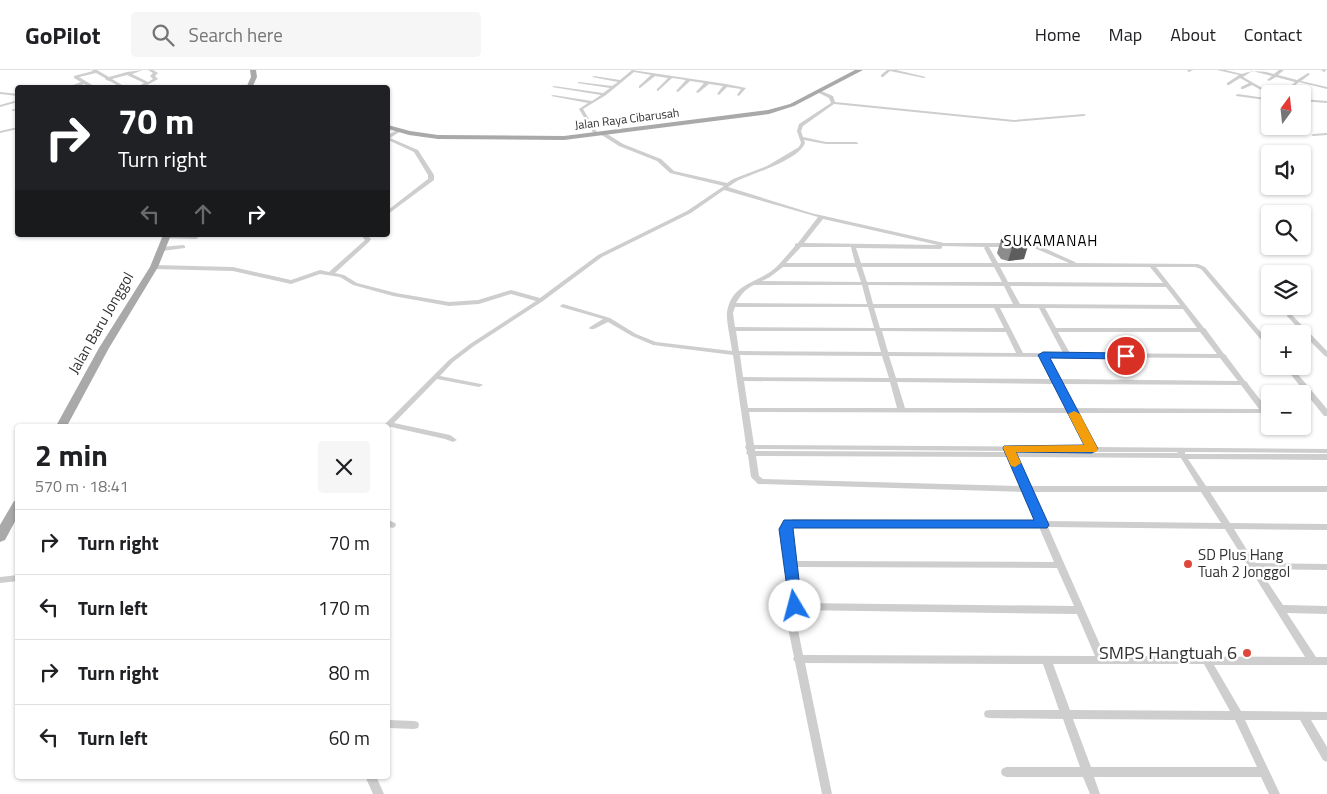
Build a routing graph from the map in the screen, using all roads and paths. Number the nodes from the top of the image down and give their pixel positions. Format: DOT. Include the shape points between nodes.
graph roads {
  1 [pos="120,70"];
  2 [pos="141,70"];
  3 [pos="150,70"];
  4 [pos="253,70"];
  5 [pos="658,70"];
  6 [pos="860,70"];
  7 [pos="890,70"];
  8 [pos="1252,70"];
  9 [pos="1282,70"];
  10 [pos="95,71"];
  11 [pos="634,71"];
  12 [pos="1220,71"];
  13 [pos="128,74"];
  14 [pos="653,74"];
  15 [pos="1308,74"];
  16 [pos="1275,75"];
  17 [pos="882,76"];
  18 [pos="1242,76"];
  19 [pos="594,77"];
  20 [pos="671,77"];
  21 [pos="924,77"];
  22 [pos="689,80"];
  23 [pos="1268,80"];
  24 [pos="107,81"];
  25 [pos="622,81"];
  26 [pos="1298,81"];
  27 [pos="84,82"];
  28 [pos="579,82"];
  29 [pos="147,83"];
  30 [pos="707,83"];
  31 [pos="1252,83"];
  32 [pos="1228,84"];
  33 [pos="76,85"];
  34 [pos="90,85"];
  35 [pos="119,85"];
  36 [pos="143,85"];
  37 [pos="250,85"];
  38 [pos="726,85"];
  39 [pos="1294,85"];
  40 [pos="1326,86"];
  41 [pos="554,87"];
  42 [pos="640,87"];
  43 [pos="614,88"];
  44 [pos="1242,88"];
  45 [pos="1261,89"];
  46 [pos="658,90"];
  47 [pos="1316,90"];
  48 [pos="678,91"];
  49 [pos="818,91"];
  50 [pos="698,92"];
  51 [pos="0,93"];
  52 [pos="605,94"];
  53 [pos="719,94"];
  54 [pos="15,95"];
  55 [pos="15,95"];
  56 [pos="739,95"];
  57 [pos="1238,95"];
  58 [pos="553,96"];
  59 [pos="0,98"];
  60 [pos="1261,98"];
  61 [pos="1311,101"];
  62 [pos="15,102"];
  63 [pos="593,102"];
  64 [pos="1327,102"];
  65 [pos="833,103"];
  66 [pos="0,106"];
  67 [pos="1084,115"];
  68 [pos="390,128"];
  69 [pos="15,129"];
  70 [pos="399,131"];
  71 [pos="0,132"];
  72 [pos="599,134"];
  73 [pos="1327,134"];
  74 [pos="1313,135"];
  75 [pos="390,137"];
  76 [pos="802,138"];
  77 [pos="390,139"];
  78 [pos="856,143"];
  79 [pos="726,186"];
  80 [pos="390,211"];
  81 [pos="821,217"];
  82 [pos="167,237"];
  83 [pos="367,237"];
  84 [pos="797,245"];
  85 [pos="853,246"];
  86 [pos="183,247"];
  87 [pos="931,247"];
  88 [pos="987,248"];
  89 [pos="162,249"];
  90 [pos="858,264"];
  91 [pos="995,264"];
  92 [pos="780,265"];
  93 [pos="1067,265"];
  94 [pos="1075,265"];
  95 [pos="1152,265"];
  96 [pos="154,267"];
  97 [pos="330,274"];
  98 [pos="750,283"];
  99 [pos="864,284"];
  100 [pos="1006,284"];
  101 [pos="1168,285"];
  102 [pos="541,300"];
  103 [pos="732,305"];
  104 [pos="563,306"];
  105 [pos="871,306"];
  106 [pos="996,306"];
  107 [pos="1018,307"];
  108 [pos="1041,307"];
  109 [pos="1185,307"];
  110 [pos="1247,313"];
  111 [pos="1290,315"];
  112 [pos="608,319"];
  113 [pos="592,328"];
  114 [pos="732,329"];
  115 [pos="878,329"];
  116 [pos="1008,330"];
  117 [pos="1054,330"];
  118 [pos="1204,330"];
  119 [pos="1261,331"];
  120 [pos="1261,332"];
  121 [pos="1313,340"];
  122 [pos="735,353"];
  123 [pos="885,354"];
  124 [pos="1020,355"];
  125 [pos="1043,355"];
  126 [pos="1068,355"];
  127 [pos="1327,355"];
  128 [pos="1224,356"];
  129 [pos="1294,375"];
  130 [pos="436,377"];
  131 [pos="740,379"];
  132 [pos="893,380"];
  133 [pos="1057,381"];
  134 [pos="1245,383"];
  135 [pos="479,385"];
  136 [pos="744,410"];
  137 [pos="902,411"];
  138 [pos="1073,412"];
  139 [pos="1327,414"];
  140 [pos="63,424"];
  141 [pos="389,424"];
  142 [pos="390,425"];
  143 [pos="453,440"];
  144 [pos="750,450"];
  145 [pos="1010,451"];
  146 [pos="1327,451"];
  147 [pos="1094,452"];
  148 [pos="1181,452"];
  149 [pos="1327,456"];
  150 [pos="1026,489"];
  151 [pos="1204,489"];
  152 [pos="1327,489"];
  153 [pos="15,510"];
  154 [pos="1042,525"];
  155 [pos="1228,526"];
  156 [pos="1327,527"];
  157 [pos="0,537"];
  158 [pos="789,564"];
  159 [pos="1060,565"];
  160 [pos="1253,566"];
  161 [pos="1327,567"];
  162 [pos="15,578"];
  163 [pos="0,580"];
  164 [pos="795,606"];
  165 [pos="1280,609"];
  166 [pos="1080,610"];
  167 [pos="1327,610"];
  168 [pos="798,659"];
  169 [pos="1046,659"];
  170 [pos="1102,660"];
  171 [pos="1207,660"];
  172 [pos="1313,661"];
  173 [pos="1327,661"];
  174 [pos="989,714"];
  175 [pos="1066,714"];
  176 [pos="1238,716"];
  177 [pos="1303,716"];
  178 [pos="1327,716"];
  179 [pos="390,724"];
  180 [pos="414,725"];
  181 [pos="1327,757"];
  182 [pos="1006,772"];
  183 [pos="1087,772"];
  184 [pos="1264,772"];
  185 [pos="372,779"];
  186 [pos="379,794"];
  187 [pos="827,794"];
  188 [pos="1095,794"];
  189 [pos="1275,794"];
  1 -- 13 [label="street"];
  2 -- 13 [label="street"];
  3 -- 29 [label="street" via="156,73 152,76 156,79"];
  4 -- 37 [label="main road" via="254,77"];
  5 -- 14 [label="street"];
  6 -- 49 [label="main road, Jalan Raya Cibarusah"];
  7 -- 17 [label="street"];
  7 -- 21 [label="street"];
  8 -- 16 [label="street"];
  8 -- 18 [label="street"];
  9 -- 16 [label="street"];
  10 -- 24 [label="street"];
  10 -- 27 [label="street" via="75,77"];
  11 -- 14 [label="street"];
  11 -- 25 [label="street"];
  12 -- 18 [label="street"];
  13 -- 24 [label="street"];
  13 -- 29 [label="street"];
  14 -- 20 [label="street"];
  14 -- 42 [label="street"];
  15 -- 26 [label="street"];
  16 -- 23 [label="street"];
  16 -- 26 [label="street"];
  18 -- 31 [label="street"];
  18 -- 32 [label="street"];
  19 -- 25 [label="street"];
  20 -- 22 [label="street"];
  20 -- 46 [label="street"];
  22 -- 30 [label="street"];
  22 -- 48 [label="street"];
  24 -- 35 [label="street"];
  25 -- 43 [label="street"];
  26 -- 39 [label="street"];
  26 -- 40 [label="street"];
  27 -- 33 [label="street"];
  27 -- 34 [label="street"];
  28 -- 43 [label="street"];
  29 -- 36 [label="street"];
  30 -- 38 [label="street"];
  30 -- 50 [label="street"];
  31 -- 44 [label="street"];
  31 -- 45 [label="street"];
  38 -- 53 [label="street"];
  38 -- 56 [label="street" via="744,88"];
  40 -- 47 [label="street"];
  41 -- 52 [label="street"];
  43 -- 52 [label="street"];
  49 -- 65 [label="street" via="831,97"];
  49 -- 72 [label="main road, Jalan Raya Cibarusah" via="792,105 761,113"];
  51 -- 54 [label="street"];
  52 -- 63 [label="street"];
  55 -- 59 [label="street"];
  57 -- 60 [label="street"];
  58 -- 63 [label="street"];
  61 -- 64 [label="street"];
  62 -- 66 [label="street"];
  63 -- 72 [label="street" via="580,110"];
  65 -- 67 [label="street" via="1013,121"];
  65 -- 76 [label="street" via="801,125"];
  68 -- 70 [label="main road, Jalan Raya Cibarusah"];
  69 -- 71 [label="street"];
  70 -- 72 [label="main road, Jalan Raya Cibarusah" via="452,137 564,138"];
  70 -- 75 [label="street"];
  72 -- 79 [label="street" via="659,160 672,172"];
  73 -- 74 [label="street"];
  76 -- 78 [label="street" via="826,143"];
  76 -- 79 [label="street" via="803,145 798,150"];
  77 -- 80 [label="street" via="416,151 431,180"];
  79 -- 81 [label="street"];
  79 -- 102 [label="street" via="689,212 607,251"];
  81 -- 84 [label="street"];
  81 -- 87 [label="street" via="927,243"];
  81 -- 94 [label="street" via="944,245 1033,246"];
  82 -- 89 [label="main road, Jalan Baru Jonggol"];
  83 -- 97 [label="street" via="367,241"];
  84 -- 85 [label="street"];
  84 -- 92 [label="street"];
  85 -- 87 [label="street"];
  85 -- 90 [label="street"];
  86 -- 89 [label="street"];
  87 -- 88 [label="street"];
  88 -- 91 [label="street"];
  88 -- 93 [label="street" via="1032,248"];
  89 -- 96 [label="main road, Jalan Baru Jonggol"];
  90 -- 91 [label="street"];
  90 -- 92 [label="street"];
  90 -- 99 [label="street"];
  91 -- 93 [label="street"];
  91 -- 100 [label="street"];
  92 -- 98 [label="street"];
  93 -- 94 [label="street"];
  94 -- 95 [label="street"];
  95 -- 101 [label="street"];
  95 -- 120 [label="street" via="1203,268"];
  96 -- 97 [label="street" via="233,269 291,282 317,272"];
  96 -- 140 [label="main road, Jalan Baru Jonggol" via="111,335"];
  97 -- 102 [label="street" via="366,287 434,302 471,303 512,292"];
  98 -- 99 [label="street"];
  98 -- 103 [label="street" via="740,291"];
  99 -- 100 [label="street"];
  99 -- 105 [label="street"];
  100 -- 101 [label="street"];
  100 -- 107 [label="street"];
  101 -- 109 [label="street"];
  102 -- 130 [label="street" via="472,345"];
  103 -- 105 [label="street"];
  103 -- 114 [label="street"];
  104 -- 112 [label="street"];
  105 -- 106 [label="street"];
  105 -- 115 [label="street"];
  106 -- 107 [label="street"];
  106 -- 116 [label="street"];
  107 -- 108 [label="street"];
  108 -- 109 [label="street"];
  108 -- 117 [label="street"];
  109 -- 118 [label="street"];
  110 -- 119 [label="street"];
  111 -- 121 [label="street"];
  112 -- 113 [label="street"];
  112 -- 122 [label="street" via="655,344"];
  114 -- 115 [label="street"];
  114 -- 122 [label="street"];
  115 -- 116 [label="street"];
  115 -- 123 [label="street"];
  116 -- 124 [label="street"];
  117 -- 118 [label="street"];
  117 -- 126 [label="street"];
  118 -- 128 [label="street"];
  121 -- 127 [label="street"];
  122 -- 123 [label="street"];
  122 -- 131 [label="street"];
  123 -- 124 [label="street"];
  123 -- 132 [label="street"];
  124 -- 125 [label="street"];
  125 -- 126 [label="street"];
  125 -- 133 [label="street"];
  126 -- 128 [label="street"];
  128 -- 134 [label="street"];
  129 -- 139 [label="street"];
  130 -- 135 [label="street"];
  130 -- 141 [label="street"];
  131 -- 132 [label="street"];
  131 -- 136 [label="street"];
  132 -- 133 [label="street"];
  132 -- 137 [label="street"];
  133 -- 134 [label="street"];
  133 -- 138 [label="street"];
  134 -- 138 [label="street" via="1265,411"];
  136 -- 137 [label="street"];
  136 -- 144 [label="street"];
  137 -- 138 [label="street"];
  138 -- 147 [label="street"];
  142 -- 143 [label="street"];
  144 -- 145 [label="street"];
  144 -- 150 [label="street" via="755,477 768,484"];
  145 -- 147 [label="street"];
  145 -- 150 [label="street"];
  146 -- 148 [label="street"];
  147 -- 148 [label="street"];
  148 -- 149 [label="street"];
  148 -- 151 [label="street"];
  150 -- 151 [label="street"];
  150 -- 154 [label="street"];
  151 -- 152 [label="street"];
  151 -- 155 [label="street"];
  153 -- 157 [label="main road"];
  154 -- 155 [label="street"];
  154 -- 158 [label="street" via="794,522 786,529"];
  154 -- 159 [label="street"];
  155 -- 156 [label="street"];
  155 -- 160 [label="street"];
  158 -- 159 [label="street"];
  158 -- 164 [label="street"];
  159 -- 166 [label="street"];
  160 -- 161 [label="street"];
  160 -- 165 [label="street"];
  162 -- 163 [label="street"];
  164 -- 166 [label="street"];
  164 -- 168 [label="street" via="788,610"];
  165 -- 167 [label="street"];
  165 -- 172 [label="street"];
  166 -- 170 [label="street"];
  168 -- 169 [label="street"];
  168 -- 187 [label="street"];
  169 -- 170 [label="street"];
  169 -- 175 [label="street"];
  170 -- 171 [label="street"];
  171 -- 172 [label="street"];
  171 -- 176 [label="street"];
  172 -- 173 [label="street"];
  174 -- 175 [label="street"];
  175 -- 176 [label="street"];
  175 -- 183 [label="street"];
  176 -- 177 [label="street"];
  176 -- 184 [label="street"];
  177 -- 178 [label="street"];
  177 -- 181 [label="street"];
  179 -- 180 [label="street"];
  182 -- 183 [label="street"];
  183 -- 184 [label="street"];
  183 -- 188 [label="street"];
  184 -- 189 [label="street"];
  185 -- 186 [label="street"];
}
